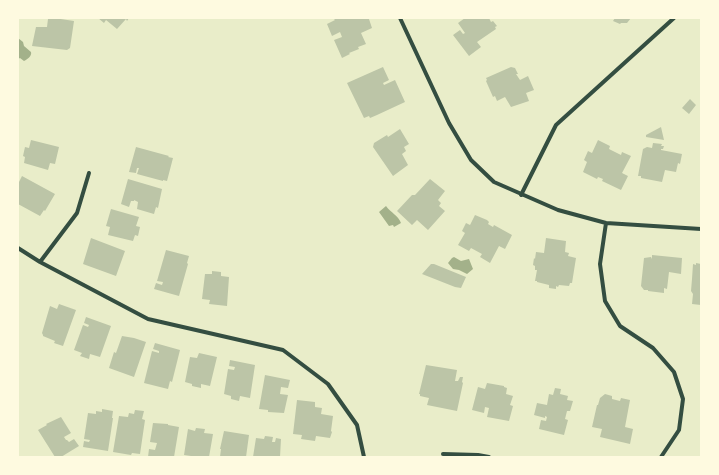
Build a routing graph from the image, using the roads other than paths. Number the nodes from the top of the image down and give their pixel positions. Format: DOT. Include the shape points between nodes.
graph roads {
  1 [pos="400,18"];
  2 [pos="674,18"];
  3 [pos="89,173"];
  4 [pos="521,195"];
  5 [pos="606,223"];
  6 [pos="701,229"];
  7 [pos="18,248"];
  8 [pos="40,262"];
  9 [pos="443,454"];
  10 [pos="364,457"];
  11 [pos="489,457"];
  12 [pos="661,457"];
  1 -- 4 [label="street" via="449,123 471,160 494,182"];
  2 -- 4 [label="street" via="556,125"];
  3 -- 8 [label="street" via="77,213"];
  4 -- 5 [label="street" via="558,210"];
  5 -- 6 [label="street"];
  5 -- 12 [label="street" via="600,264 605,300 620,326 653,348 674,372 683,399 679,430"];
  7 -- 8 [label="street"];
  8 -- 10 [label="street" via="148,319 284,350 328,384 357,425"];
  9 -- 11 [label="street"];
}
